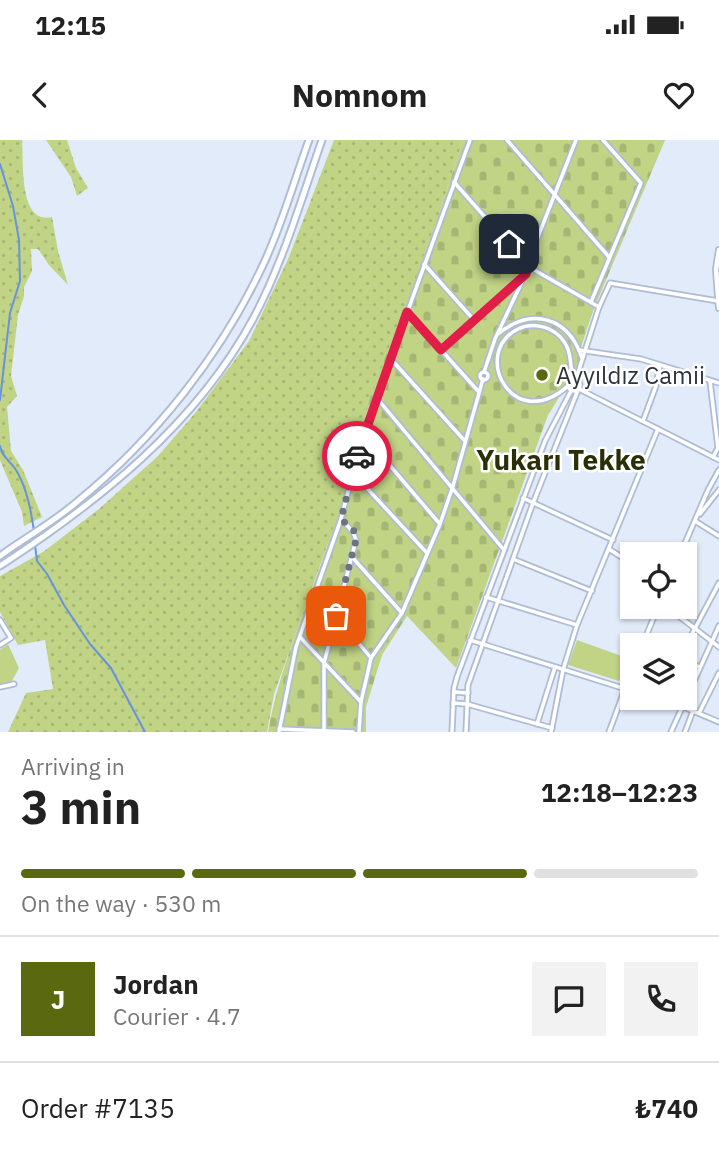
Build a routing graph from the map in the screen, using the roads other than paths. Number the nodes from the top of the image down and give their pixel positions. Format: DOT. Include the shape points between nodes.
graph roads {
  1 [pos="309,140"];
  2 [pos="322,140"];
  3 [pos="470,140"];
  4 [pos="507,140"];
  5 [pos="576,140"];
  6 [pos="603,140"];
  7 [pos="454,182"];
  8 [pos="554,194"];
  9 [pos="719,250"];
  10 [pos="610,257"];
  11 [pos="425,264"];
  12 [pos="528,266"];
  13 [pos="526,274"];
  14 [pos="719,301"];
  15 [pos="592,302"];
  16 [pos="599,307"];
  17 [pos="719,308"];
  18 [pos="407,312"];
  19 [pos="474,320"];
  20 [pos="496,335"];
  21 [pos="441,350"];
  22 [pos="579,350"];
  23 [pos="585,351"];
  24 [pos="390,358"];
  25 [pos="583,360"];
  26 [pos="660,365"];
  27 [pos="498,370"];
  28 [pos="486,377"];
  29 [pos="574,379"];
  30 [pos="709,380"];
  31 [pos="719,383"];
  32 [pos="570,388"];
  33 [pos="579,389"];
  34 [pos="478,391"];
  35 [pos="376,397"];
  36 [pos="643,421"];
  37 [pos="658,429"];
  38 [pos="550,432"];
  39 [pos="363,434"];
  40 [pos="559,435"];
  41 [pos="464,441"];
  42 [pos="545,441"];
  43 [pos="555,446"];
  44 [pos="713,457"];
  45 [pos="719,460"];
  46 [pos="719,470"];
  47 [pos="352,472"];
  48 [pos="453,486"];
  49 [pos="719,490"];
  50 [pos="523,498"];
  51 [pos="533,503"];
  52 [pos="341,519"];
  53 [pos="695,521"];
  54 [pos="440,524"];
  55 [pos="719,536"];
  56 [pos="613,540"];
  57 [pos="686,542"];
  58 [pos="609,549"];
  59 [pos="504,550"];
  60 [pos="427,554"];
  61 [pos="0,556"];
  62 [pos="620,556"];
  63 [pos="352,557"];
  64 [pos="513,559"];
  65 [pos="0,566"];
  66 [pos="719,583"];
  67 [pos="315,590"];
  68 [pos="592,591"];
  69 [pos="486,597"];
  70 [pos="499,601"];
  71 [pos="402,613"];
  72 [pos="336,616"];
  73 [pos="683,619"];
  74 [pos="0,620"];
  75 [pos="577,625"];
  76 [pos="719,626"];
  77 [pos="694,627"];
  78 [pos="691,633"];
  79 [pos="300,637"];
  80 [pos="471,640"];
  81 [pos="711,641"];
  82 [pos="483,644"];
  83 [pos="0,645"];
  84 [pos="719,647"];
  85 [pos="372,658"];
  86 [pos="324,663"];
  87 [pos="555,667"];
  88 [pos="699,667"];
  89 [pos="563,670"];
  90 [pos="697,671"];
  91 [pos="719,673"];
  92 [pos="14,684"];
  93 [pos="0,687"];
  94 [pos="620,688"];
  95 [pos="454,692"];
  96 [pos="468,693"];
  97 [pos="620,700"];
  98 [pos="361,702"];
  99 [pos="453,703"];
  100 [pos="467,704"];
  101 [pos="679,710"];
  102 [pos="693,710"];
  103 [pos="699,713"];
  104 [pos="719,722"];
  105 [pos="537,724"];
  106 [pos="552,730"];
  107 [pos="279,731"];
  108 [pos="324,732"];
  109 [pos="353,732"];
  110 [pos="359,732"];
  111 [pos="452,732"];
  112 [pos="466,732"];
  113 [pos="609,732"];
  114 [pos="671,732"];
  115 [pos="685,732"];
  1 -- 61 [label="main road" via="264,263 214,352 167,414 117,467 79,501"];
  2 -- 65 [label="main road" via="277,267 227,361 151,450 96,499"];
  3 -- 7 [label="street"];
  4 -- 8 [label="street"];
  5 -- 8 [label="street"];
  6 -- 10 [label="street" via="641,183"];
  7 -- 11 [label="street"];
  7 -- 12 [label="street"];
  8 -- 10 [label="street"];
  8 -- 12 [label="street"];
  9 -- 14 [label="street"];
  10 -- 15 [label="street"];
  11 -- 18 [label="street"];
  11 -- 19 [label="street"];
  12 -- 13 [label="street"];
  12 -- 15 [label="street"];
  13 -- 19 [label="street"];
  13 -- 20 [label="street"];
  14 -- 16 [label="street" via="610,283"];
  14 -- 17 [label="street"];
  15 -- 16 [label="street"];
  16 -- 23 [label="street"];
  18 -- 21 [label="street"];
  18 -- 24 [label="street"];
  19 -- 21 [label="street"];
  20 -- 22 [label="street" via="526,318 546,319 567,332"];
  20 -- 28 [label="street"];
  21 -- 34 [label="street"];
  22 -- 23 [label="street"];
  22 -- 25 [label="street"];
  23 -- 25 [label="street"];
  23 -- 26 [label="street"];
  24 -- 35 [label="street"];
  24 -- 41 [label="street"];
  25 -- 29 [label="street"];
  26 -- 30 [label="street"];
  26 -- 36 [label="street"];
  27 -- 28 [label="street"];
  27 -- 29 [label="street" via="498,355 506,338 519,329 536,326 564,341"];
  27 -- 32 [label="street" via="511,393 533,402 554,398"];
  28 -- 34 [label="street"];
  29 -- 32 [label="street"];
  29 -- 33 [label="street" via="580,383"];
  30 -- 31 [label="street"];
  30 -- 44 [label="street" via="718,448"];
  32 -- 33 [label="street"];
  32 -- 38 [label="street"];
  33 -- 36 [label="street"];
  33 -- 40 [label="street"];
  34 -- 41 [label="street"];
  35 -- 39 [label="street"];
  35 -- 48 [label="street"];
  36 -- 37 [label="street"];
  37 -- 44 [label="street"];
  37 -- 56 [label="street"];
  38 -- 40 [label="street"];
  38 -- 42 [label="street"];
  39 -- 47 [label="street"];
  39 -- 54 [label="street"];
  40 -- 43 [label="street"];
  41 -- 48 [label="street"];
  42 -- 43 [label="street"];
  42 -- 50 [label="street"];
  43 -- 51 [label="street"];
  44 -- 45 [label="street"];
  46 -- 53 [label="street"];
  47 -- 52 [label="street"];
  47 -- 60 [label="street"];
  48 -- 54 [label="street"];
  48 -- 59 [label="street"];
  49 -- 53 [label="street"];
  50 -- 51 [label="street"];
  50 -- 59 [label="street"];
  51 -- 56 [label="street"];
  51 -- 64 [label="street"];
  52 -- 63 [label="street" via="356,536"];
  52 -- 67 [label="street"];
  53 -- 55 [label="street"];
  53 -- 57 [label="street"];
  54 -- 60 [label="street"];
  56 -- 58 [label="street"];
  58 -- 62 [label="street"];
  58 -- 68 [label="street"];
  59 -- 69 [label="street"];
  60 -- 71 [label="street"];
  63 -- 71 [label="street"];
  63 -- 72 [label="street"];
  64 -- 68 [label="street"];
  64 -- 70 [label="street"];
  66 -- 77 [label="street"];
  67 -- 72 [label="street"];
  67 -- 79 [label="street"];
  68 -- 75 [label="street"];
  69 -- 70 [label="street"];
  69 -- 80 [label="street"];
  70 -- 75 [label="street"];
  70 -- 82 [label="street"];
  71 -- 85 [label="street"];
  72 -- 85 [label="street"];
  72 -- 86 [label="street"];
  73 -- 77 [label="street"];
  74 -- 83 [label="street" via="11,638"];
  75 -- 89 [label="street"];
  76 -- 81 [label="street"];
  77 -- 78 [label="street"];
  77 -- 81 [label="street"];
  79 -- 86 [label="street"];
  79 -- 107 [label="street"];
  80 -- 82 [label="street"];
  80 -- 95 [label="street"];
  81 -- 84 [label="street"];
  81 -- 88 [label="street"];
  82 -- 87 [label="street"];
  82 -- 96 [label="street"];
  85 -- 98 [label="street"];
  86 -- 98 [label="street"];
  86 -- 108 [label="street"];
  87 -- 89 [label="street"];
  87 -- 105 [label="street"];
  88 -- 90 [label="street"];
  89 -- 94 [label="street"];
  89 -- 106 [label="street"];
  91 -- 103 [label="street"];
  92 -- 93 [label="street"];
  95 -- 96 [label="street"];
  95 -- 99 [label="street"];
  96 -- 100 [label="street"];
  97 -- 113 [label="street"];
  98 -- 110 [label="street"];
  99 -- 100 [label="street"];
  99 -- 111 [label="street"];
  100 -- 105 [label="street"];
  100 -- 112 [label="street"];
  101 -- 114 [label="street"];
  102 -- 103 [label="street"];
  102 -- 115 [label="street"];
  103 -- 104 [label="street"];
  105 -- 106 [label="street"];
  107 -- 108 [label="street"];
  108 -- 109 [label="street"];
}
